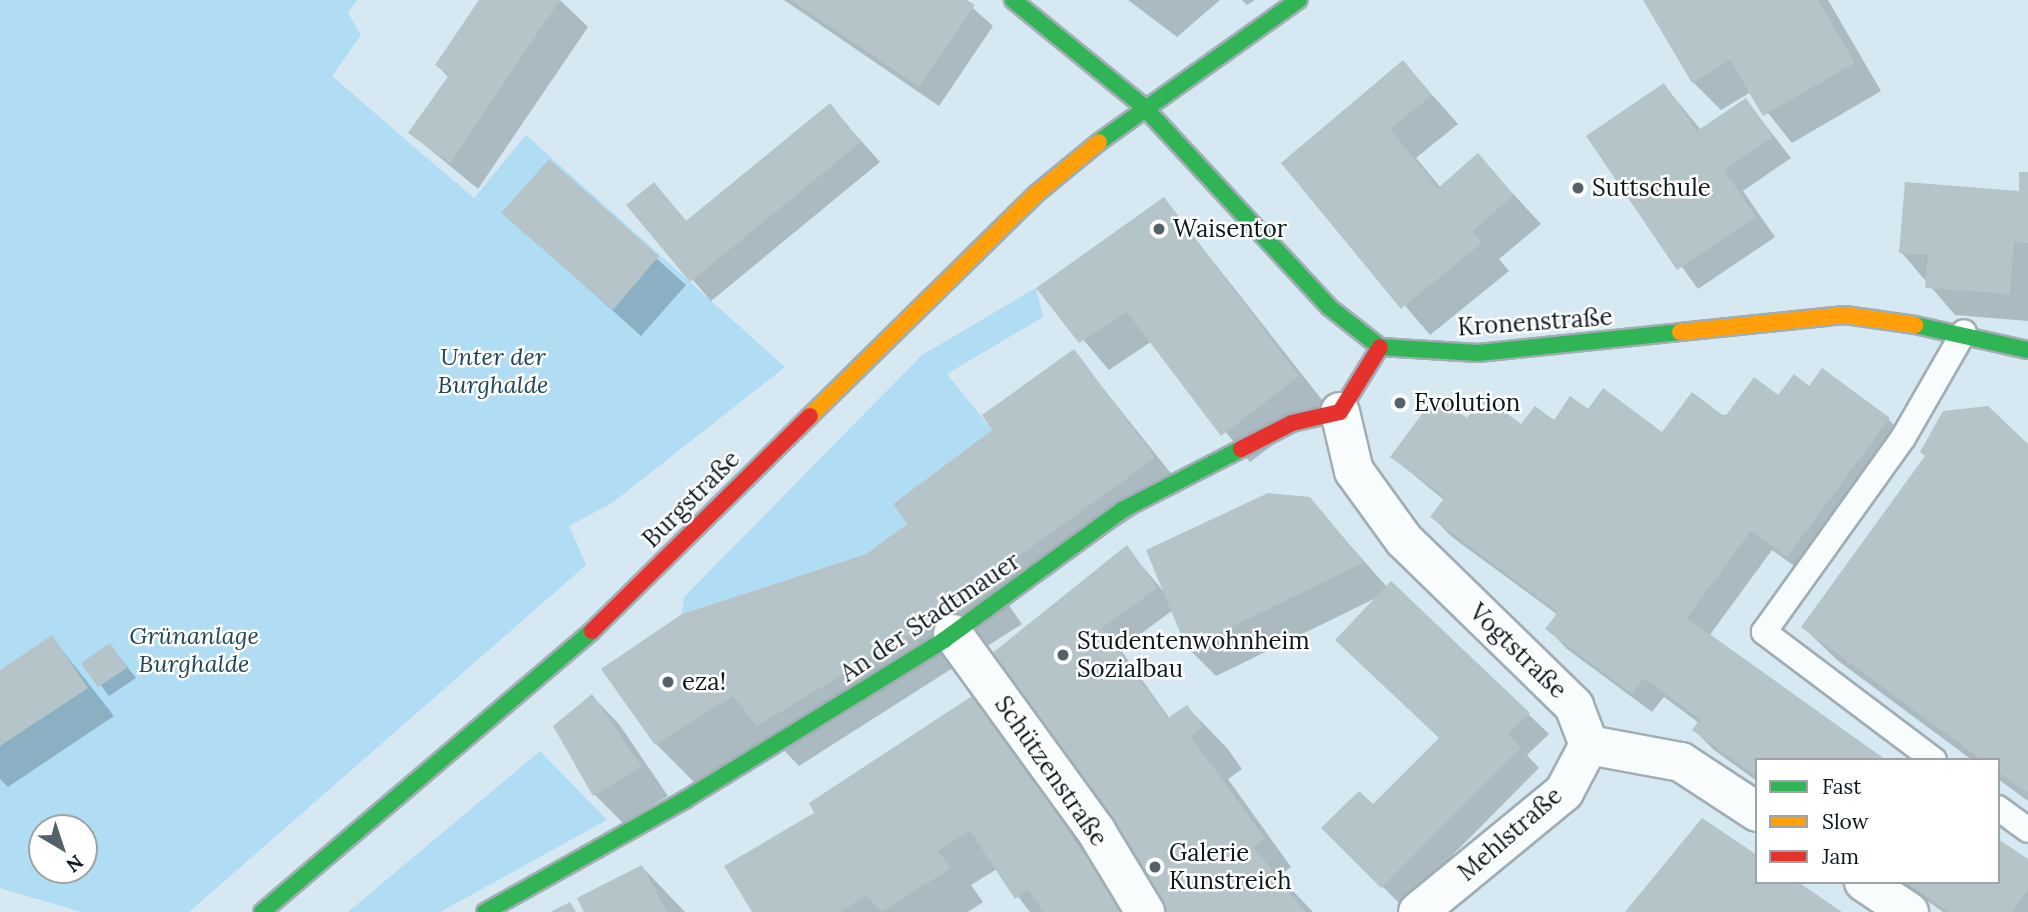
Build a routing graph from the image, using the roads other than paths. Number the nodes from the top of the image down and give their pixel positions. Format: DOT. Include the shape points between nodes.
graph roads {
  1 [pos="1013,0"];
  2 [pos="1298,0"];
  3 [pos="1143,106"];
  4 [pos="1964,332"];
  5 [pos="1380,347"];
  6 [pos="2028,350"];
  7 [pos="1340,412"];
  8 [pos="942,632"];
  9 [pos="1589,744"];
  10 [pos="1931,758"];
  11 [pos="2000,809"];
  12 [pos="1755,810"];
  13 [pos="2028,830"];
  14 [pos="1867,884"];
  15 [pos="261,912"];
  16 [pos="485,912"];
  17 [pos="1145,912"];
  18 [pos="1418,912"];
  19 [pos="1909,912"];
  1 -- 3 [label="street"];
  2 -- 3 [label="street, Burgstraße"];
  3 -- 5 [label="street" via="1329,307"];
  3 -- 15 [label="street, Burgstraße" via="1037,193 887,334 577,645"];
  4 -- 5 [label="street, Kronenstraße" via="1845,315 1478,353"];
  4 -- 6 [label="street, Kronenstraße"];
  4 -- 10 [label="lane" via="1903,438 1764,632"];
  5 -- 7 [label="street"];
  7 -- 8 [label="street, An der Stadtmauer" via="1292,423 1122,510"];
  7 -- 9 [label="street, Vogtstraße" via="1354,471 1404,540 1574,706"];
  8 -- 16 [label="street, An der Stadtmauer" via="730,773"];
  8 -- 17 [label="street, Schützenstraße" via="1096,831"];
  9 -- 12 [label="street" via="1681,762"];
  9 -- 18 [label="street, Mehlstraße" via="1564,792"];
  11 -- 13 [label="lane"];
  14 -- 19 [label="street"];
}
